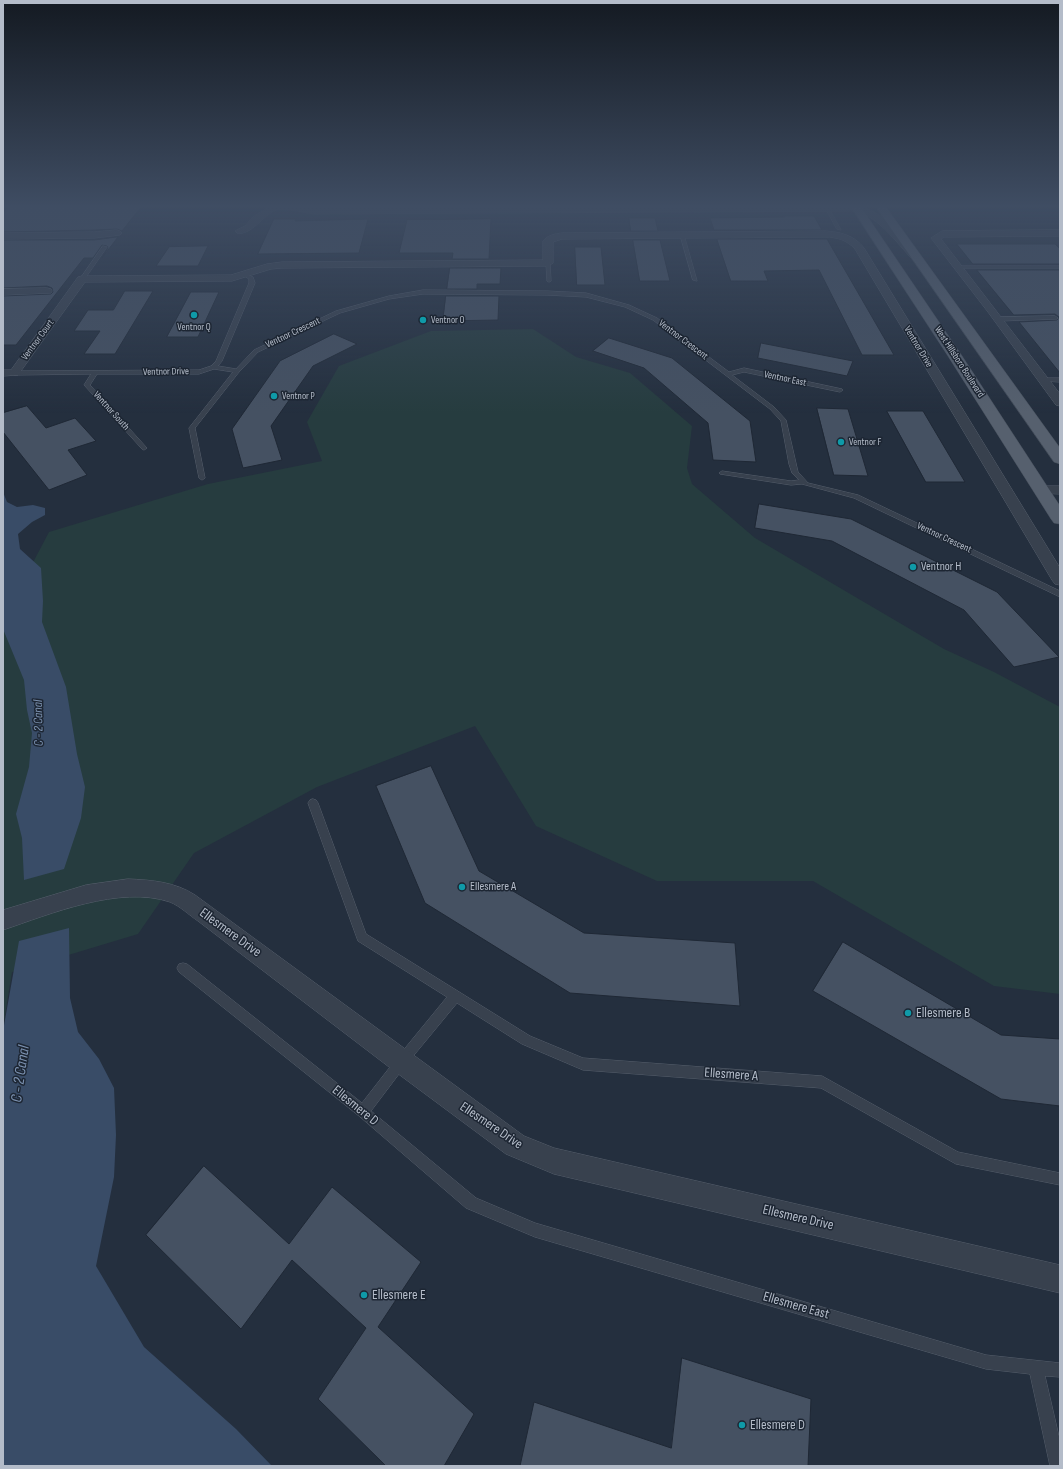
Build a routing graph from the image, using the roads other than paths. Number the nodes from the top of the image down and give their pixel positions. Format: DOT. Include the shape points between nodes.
graph roads {
  1 [pos="85,276"];
  2 [pos="243,276"];
  3 [pos="246,276"];
  4 [pos="549,276"];
  5 [pos="694,276"];
  6 [pos="874,276"];
  7 [pos="900,276"];
  8 [pos="930,276"];
  9 [pos="966,276"];
  10 [pos="82,279"];
  11 [pos="695,280"];
  12 [pos="549,281"];
  13 [pos="47,291"];
  14 [pos="3,292"];
  15 [pos="1055,318"];
  16 [pos="999,319"];
  17 [pos="213,367"];
  18 [pos="237,371"];
  19 [pos="8,373"];
  20 [pos="95,373"];
  21 [pos="729,374"];
  22 [pos="1044,380"];
  23 [pos="1060,380"];
  24 [pos="840,390"];
  25 [pos="1060,402"];
  26 [pos="144,448"];
  27 [pos="1060,459"];
  28 [pos="722,473"];
  29 [pos="202,478"];
  30 [pos="804,482"];
  31 [pos="1041,490"];
  32 [pos="1060,490"];
  33 [pos="1060,519"];
  34 [pos="1060,580"];
  35 [pos="1060,594"];
  36 [pos="313,803"];
  37 [pos="3,920"];
  38 [pos="182,968"];
  39 [pos="456,995"];
  40 [pos="401,1062"];
  41 [pos="363,1112"];
  42 [pos="1060,1179"];
  43 [pos="535,1230"];
  44 [pos="1060,1279"];
  45 [pos="1036,1367"];
  46 [pos="1060,1370"];
  47 [pos="1058,1466"];
  1 -- 10 [label="lane"];
  2 -- 10 [label="street" via="232,278"];
  3 -- 17 [label="lane" via="251,278 252,283 219,361"];
  4 -- 12 [label="lane"];
  5 -- 11 [label="lane"];
  6 -- 34 [label="street, Ventnor Drive"];
  7 -- 31 [label="main road, West Hillsboro Boulevard"];
  8 -- 27 [label="main road"];
  9 -- 16 [label="street"];
  10 -- 19 [label="street, Ventnor Court"];
  13 -- 14 [label="street"];
  15 -- 16 [label="lane"];
  16 -- 22 [label="street"];
  17 -- 18 [label="lane"];
  17 -- 20 [label="lane, Ventnor Drive" via="199,372"];
  18 -- 21 [label="lane, Ventnor Crescent" via="256,351 338,312 423,292 547,293 586,296 627,306 655,319"];
  18 -- 29 [label="lane" via="192,428"];
  19 -- 20 [label="lane, Ventnor Drive"];
  20 -- 26 [label="lane, Ventnor South" via="87,385"];
  21 -- 24 [label="lane, Ventnor East" via="744,370"];
  21 -- 30 [label="lane, Ventnor Crescent" via="772,408 784,421 792,464 795,473"];
  22 -- 23 [label="lane"];
  22 -- 25 [label="street"];
  28 -- 30 [label="lane" via="791,483"];
  30 -- 35 [label="lane, Ventnor Crescent" via="856,496"];
  31 -- 32 [label="street"];
  31 -- 33 [label="main road, West Hillsboro Boulevard"];
  36 -- 39 [label="lane, Ellesmere A" via="362,937"];
  37 -- 40 [label="street, Ellesmere Drive" via="93,892 138,887 172,893 205,914"];
  38 -- 41 [label="lane, Ellesmere D"];
  39 -- 40 [label="lane"];
  39 -- 42 [label="lane, Ellesmere A" via="526,1040 583,1064 822,1082 956,1158"];
  40 -- 41 [label="lane"];
  40 -- 44 [label="street, Ellesmere Drive" via="515,1145 554,1161"];
  41 -- 43 [label="lane, Ellesmere D" via="471,1203"];
  43 -- 45 [label="lane, Ellesmere East" via="986,1362"];
  45 -- 46 [label="lane, Ellesmere East"];
  45 -- 47 [label="lane"];
}
